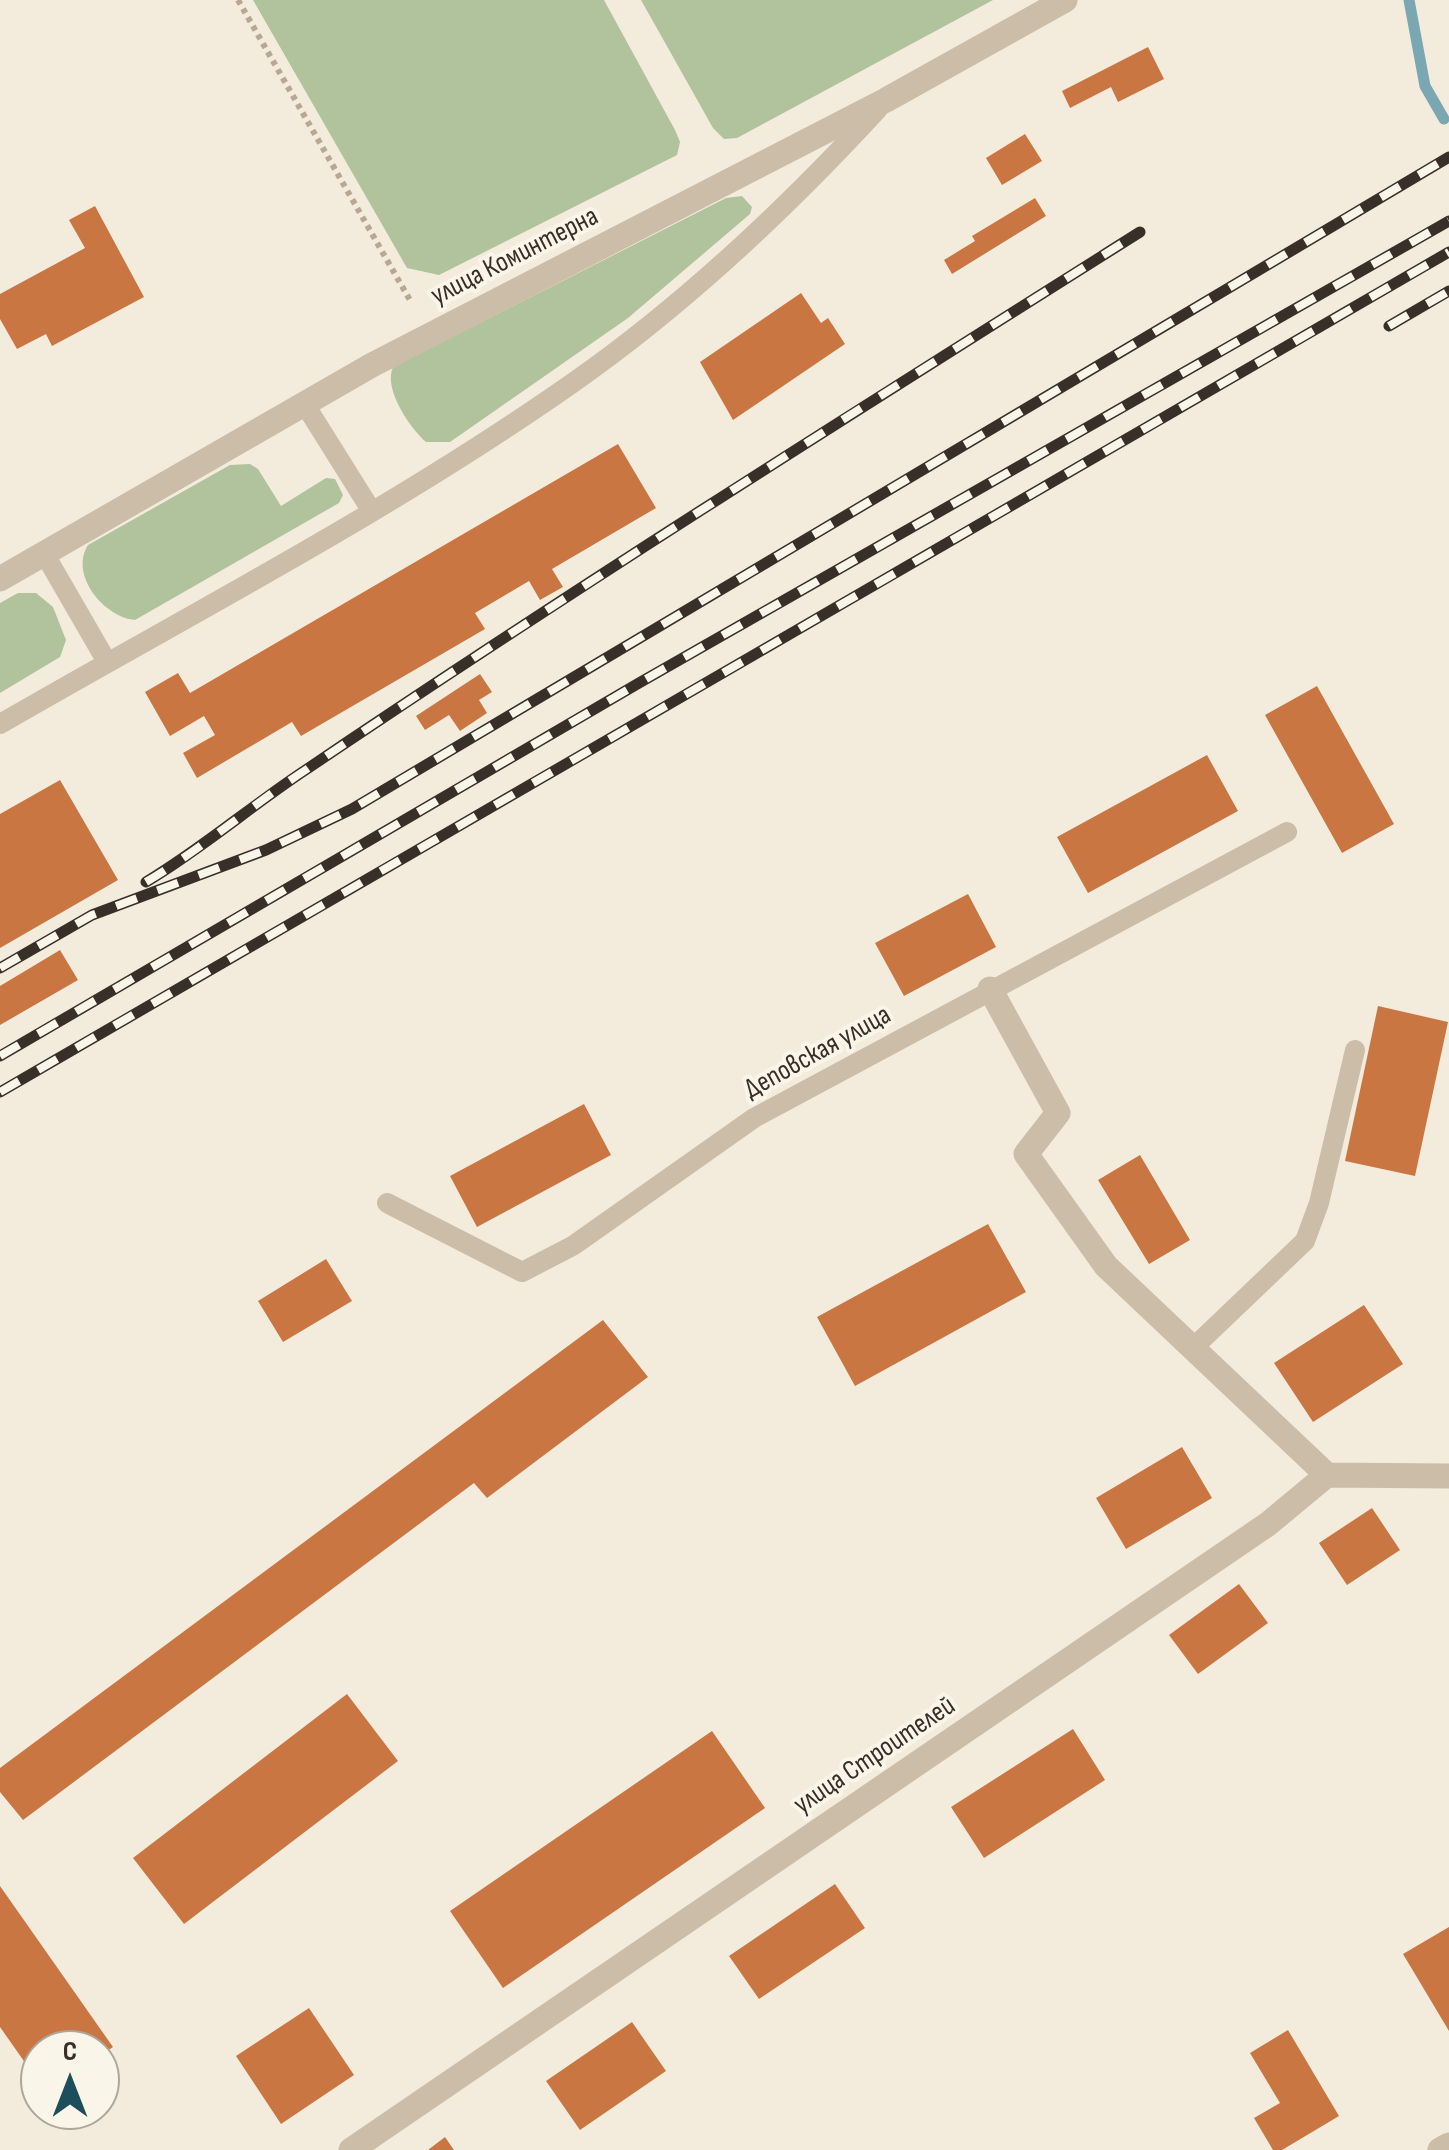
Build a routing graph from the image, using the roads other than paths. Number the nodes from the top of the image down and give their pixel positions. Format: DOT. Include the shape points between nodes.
graph roads {
  1 [pos="1064,0"];
  2 [pos="886,100"];
  3 [pos="304,403"];
  4 [pos="370,510"];
  5 [pos="44,553"];
  6 [pos="0,579"];
  7 [pos="107,662"];
  8 [pos="0,724"];
  9 [pos="1287,832"];
  10 [pos="990,989"];
  11 [pos="1355,1050"];
  12 [pos="387,1203"];
  13 [pos="1192,1348"];
  14 [pos="1327,1475"];
  15 [pos="1449,1476"];
  16 [pos="1449,2144"];
  17 [pos="351,2150"];
  18 [pos="1440,2150"];
  1 -- 2 [label="street, улица Коминтерна"];
  2 -- 3 [label="street, улица Коминтерна"];
  2 -- 4 [label="lane" via="765,227 575,381"];
  3 -- 4 [label="lane"];
  3 -- 5 [label="street, улица Коминтерна"];
  4 -- 7 [label="lane"];
  5 -- 6 [label="street, улица Коминтерна"];
  5 -- 7 [label="lane"];
  7 -- 8 [label="lane"];
  9 -- 10 [label="lane, Деповская улица"];
  10 -- 12 [label="lane, Деповская улица" via="754,1118 574,1245 522,1272"];
  10 -- 13 [label="street" via="1058,1113 1026,1154 1106,1266"];
  11 -- 13 [label="lane" via="1306,1241"];
  13 -- 14 [label="street"];
  14 -- 15 [label="street"];
  14 -- 17 [label="street, улица Строителей" via="1252,1536"];
  16 -- 18 [label="street"];
}
